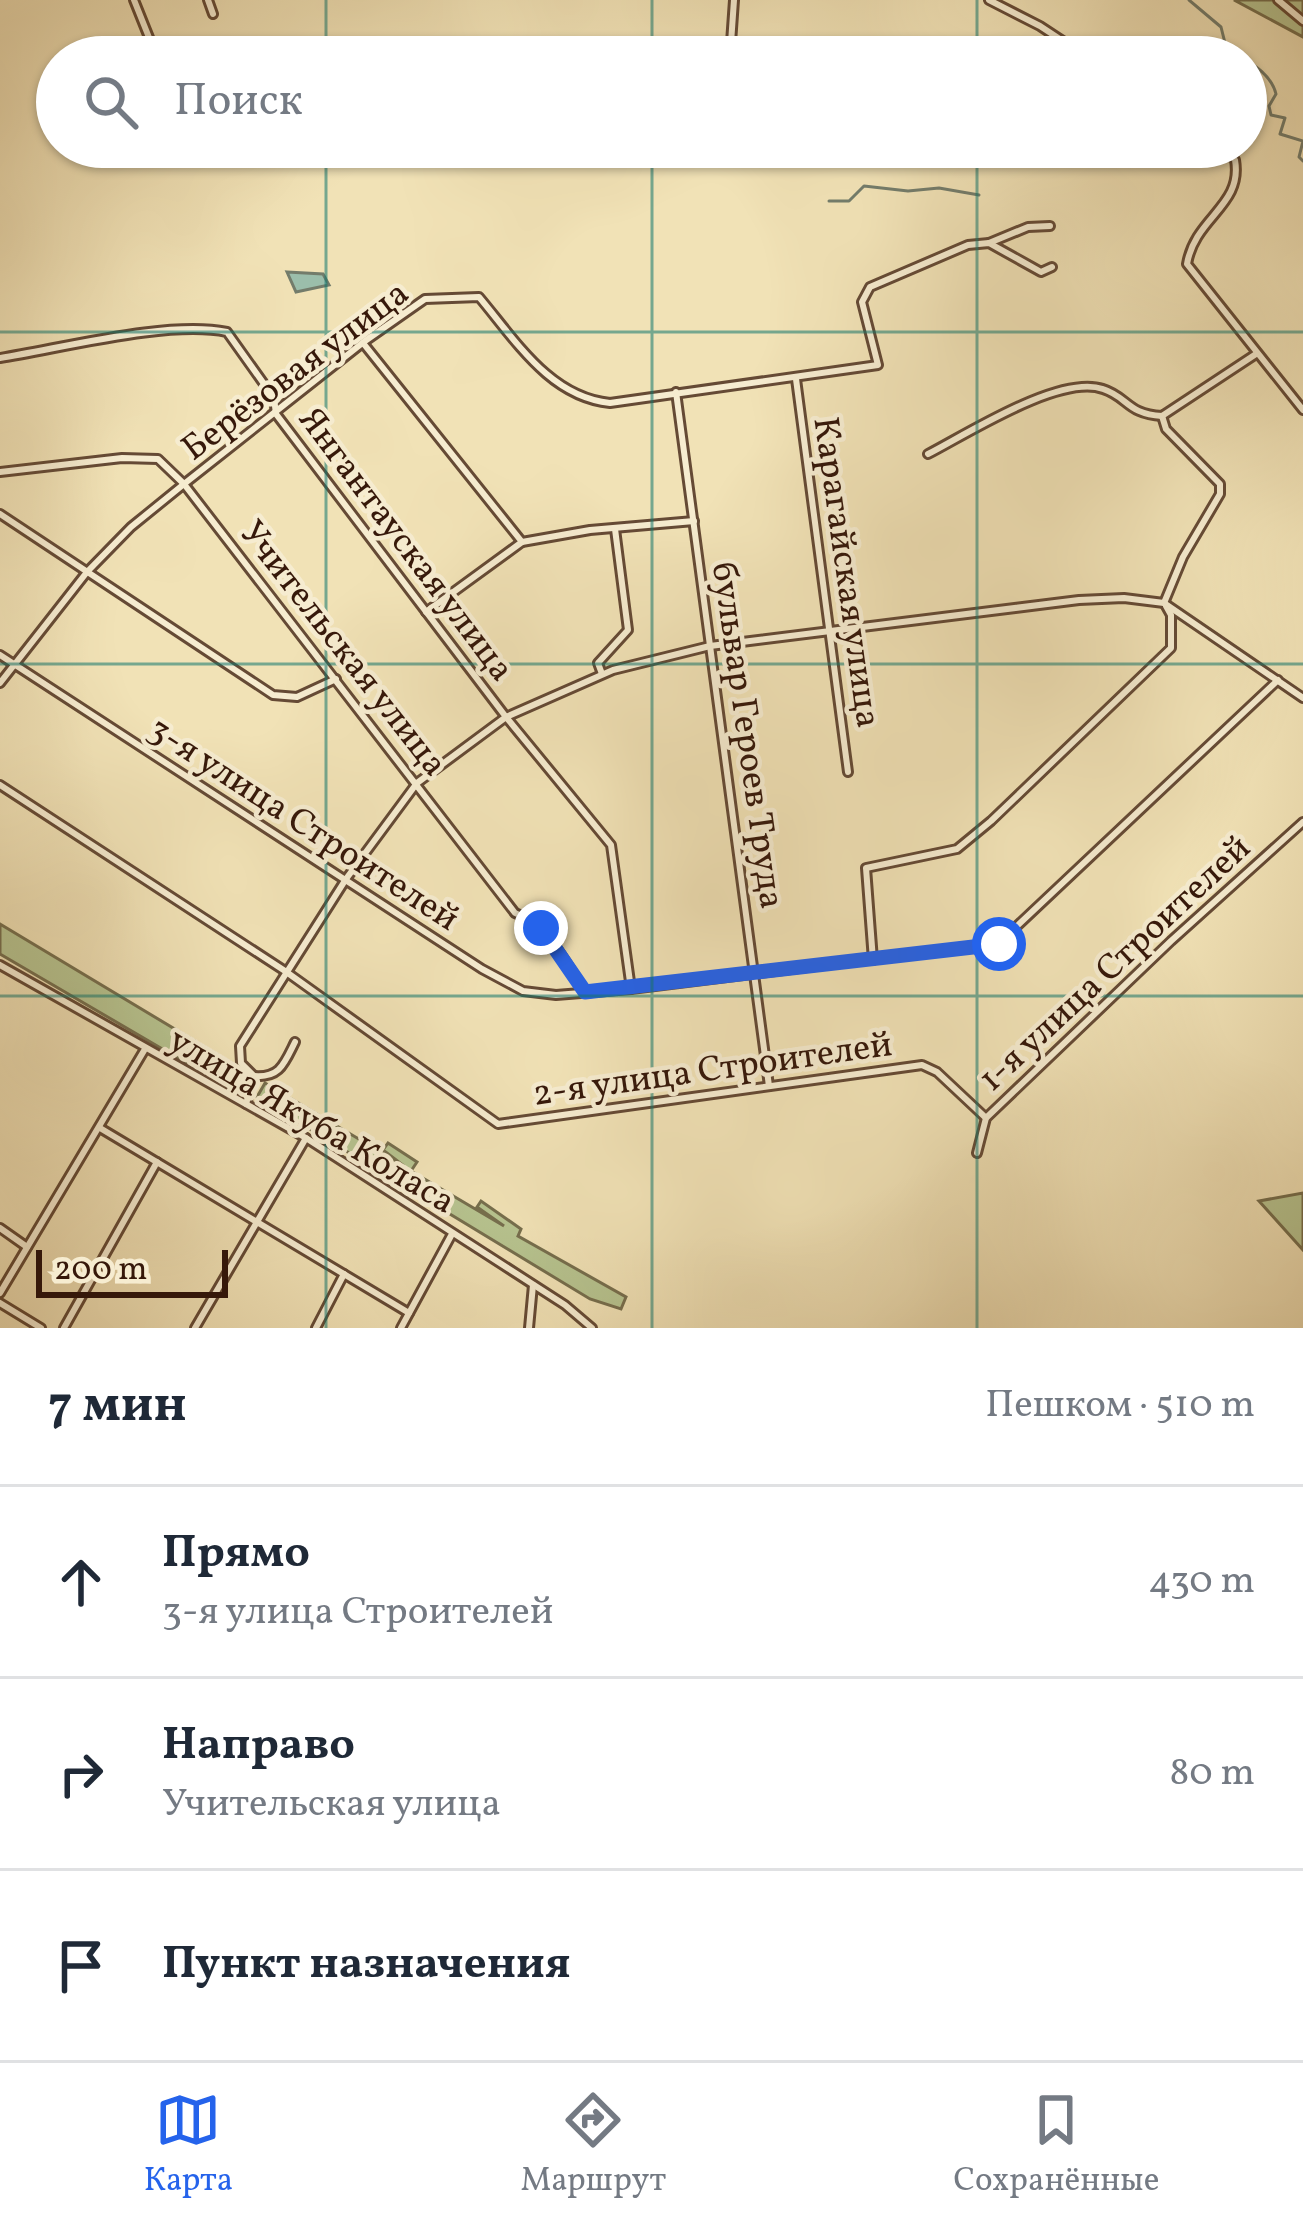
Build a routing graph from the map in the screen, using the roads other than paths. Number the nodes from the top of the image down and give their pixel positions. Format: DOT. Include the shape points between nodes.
graph roads {
  1 [pos="134,0"];
  2 [pos="208,0"];
  3 [pos="734,0"];
  4 [pos="989,0"];
  5 [pos="1278,0"];
  6 [pos="213,14"];
  7 [pos="1303,21"];
  8 [pos="148,36"];
  9 [pos="731,36"];
  10 [pos="1055,36"];
  11 [pos="1235,168"];
  12 [pos="1050,226"];
  13 [pos="989,243"];
  14 [pos="1052,267"];
  15 [pos="363,343"];
  16 [pos="1256,354"];
  17 [pos="0,358"];
  18 [pos="796,380"];
  19 [pos="676,392"];
  20 [pos="1303,410"];
  21 [pos="276,414"];
  22 [pos="1162,416"];
  23 [pos="928,454"];
  24 [pos="0,472"];
  25 [pos="184,484"];
  26 [pos="0,514"];
  27 [pos="694,521"];
  28 [pos="615,529"];
  29 [pos="522,542"];
  30 [pos="87,572"];
  31 [pos="1164,603"];
  32 [pos="426,611"];
  33 [pos="830,633"];
  34 [pos="710,646"];
  35 [pos="0,656"];
  36 [pos="14,665"];
  37 [pos="602,674"];
  38 [pos="336,680"];
  39 [pos="1278,680"];
  40 [pos="0,683"];
  41 [pos="1303,698"];
  42 [pos="506,717"];
  43 [pos="848,772"];
  44 [pos="417,783"];
  45 [pos="0,785"];
  46 [pos="1303,822"];
  47 [pos="346,879"];
  48 [pos="873,960"];
  49 [pos="0,965"];
  50 [pos="285,971"];
  51 [pos="754,975"];
  52 [pos="631,989"];
  53 [pos="585,992"];
  54 [pos="295,1042"];
  55 [pos="145,1049"];
  56 [pos="254,1076"];
  57 [pos="769,1086"];
  58 [pos="246,1104"];
  59 [pos="986,1118"];
  60 [pos="100,1128"];
  61 [pos="306,1138"];
  62 [pos="977,1153"];
  63 [pos="157,1162"];
  64 [pos="259,1222"];
  65 [pos="0,1228"];
  66 [pos="452,1234"];
  67 [pos="27,1247"];
  68 [pos="344,1274"];
  69 [pos="533,1286"];
  70 [pos="0,1293"];
  71 [pos="0,1303"];
  72 [pos="409,1313"];
  73 [pos="41,1328"];
  74 [pos="64,1328"];
  75 [pos="195,1328"];
  76 [pos="316,1328"];
  77 [pos="401,1328"];
  78 [pos="529,1328"];
  79 [pos="592,1328"];
  1 -- 8 [label="street"];
  2 -- 6 [label="street"];
  3 -- 9 [label="street"];
  4 -- 10 [label="street"];
  5 -- 7 [label="street"];
  11 -- 16 [label="street" via="1235,185 1192,239 1187,264"];
  12 -- 13 [label="street"];
  13 -- 14 [label="street" via="1041,272"];
  13 -- 18 [label="street, Берёзовая улица" via="870,287 862,302 878,365"];
  15 -- 19 [label="street, Берёзовая улица" via="425,299 479,297 548,377 585,400"];
  15 -- 21 [label="street, Берёзовая улица"];
  15 -- 29 [label="street"];
  16 -- 20 [label="street"];
  16 -- 22 [label="street"];
  17 -- 21 [label="street, Янгантауская улица" via="208,328 227,332 274,398"];
  18 -- 19 [label="street, Берёзовая улица"];
  18 -- 33 [label="street, Карагайская улица"];
  19 -- 27 [label="street, бульвар Героев Труда"];
  21 -- 25 [label="street, Берёзовая улица"];
  21 -- 32 [label="street, Янгантауская улица"];
  22 -- 23 [label="street" via="1143,415 1103,388 1057,391"];
  22 -- 31 [label="street" via="1220,484"];
  24 -- 25 [label="street, Учительская улица" via="158,459"];
  25 -- 30 [label="street, Берёзовая улица"];
  25 -- 38 [label="street, Учительская улица"];
  26 -- 30 [label="street"];
  27 -- 28 [label="street"];
  27 -- 34 [label="street, бульвар Героев Труда"];
  28 -- 29 [label="street"];
  28 -- 37 [label="street" via="628,630 598,663"];
  29 -- 32 [label="street"];
  30 -- 36 [label="street, Берёзовая улица"];
  30 -- 38 [label="street" via="274,695 297,697"];
  31 -- 33 [label="street" via="1079,599"];
  31 -- 39 [label="street"];
  31 -- 48 [label="street" via="1171,648 991,821 957,849 866,868"];
  32 -- 42 [label="street, Янгантауская улица"];
  33 -- 34 [label="street"];
  33 -- 43 [label="street, Карагайская улица"];
  34 -- 37 [label="street"];
  34 -- 51 [label="street, бульвар Героев Труда"];
  35 -- 36 [label="street, 3-я улица Строителей"];
  36 -- 40 [label="street, Берёзовая улица"];
  36 -- 47 [label="street, 3-я улица Строителей"];
  37 -- 42 [label="street"];
  38 -- 44 [label="street, Учительская улица"];
  39 -- 41 [label="street"];
  39 -- 48 [label="street, 3-я улица Строителей" via="999,944"];
  42 -- 44 [label="street"];
  42 -- 52 [label="street, Янгантауская улица" via="611,845"];
  44 -- 47 [label="street"];
  44 -- 53 [label="street, Учительская улица"];
  45 -- 50 [label="street"];
  46 -- 59 [label="street, 1-я улица Строителей"];
  47 -- 50 [label="street"];
  47 -- 53 [label="street, 3-я улица Строителей" via="523,992"];
  48 -- 51 [label="street, 3-я улица Строителей"];
  49 -- 55 [label="street, улица Якуба Коласа"];
  50 -- 56 [label="street" via="240,1046 241,1064"];
  50 -- 57 [label="street, 2-я улица Строителей" via="498,1124"];
  51 -- 52 [label="street, 3-я улица Строителей"];
  51 -- 57 [label="street, бульвар Героев Труда"];
  52 -- 53 [label="street, 3-я улица Строителей"];
  54 -- 56 [label="street" via="280,1072"];
  55 -- 58 [label="street, улица Якуба Коласа"];
  55 -- 60 [label="street"];
  56 -- 58 [label="street"];
  57 -- 59 [label="street, 2-я улица Строителей" via="922,1065"];
  58 -- 61 [label="street, улица Якуба Коласа"];
  59 -- 62 [label="street, 1-я улица Строителей"];
  60 -- 63 [label="street"];
  60 -- 67 [label="street"];
  61 -- 64 [label="street"];
  61 -- 66 [label="street, улица Якуба Коласа"];
  63 -- 64 [label="street"];
  63 -- 74 [label="street"];
  64 -- 68 [label="street"];
  64 -- 75 [label="street"];
  65 -- 67 [label="street"];
  66 -- 69 [label="street, улица Якуба Коласа"];
  66 -- 72 [label="street"];
  67 -- 70 [label="street"];
  68 -- 72 [label="street"];
  68 -- 76 [label="street"];
  69 -- 78 [label="street"];
  69 -- 79 [label="street, улица Якуба Коласа"];
  71 -- 73 [label="street"];
  72 -- 77 [label="street"];
}
